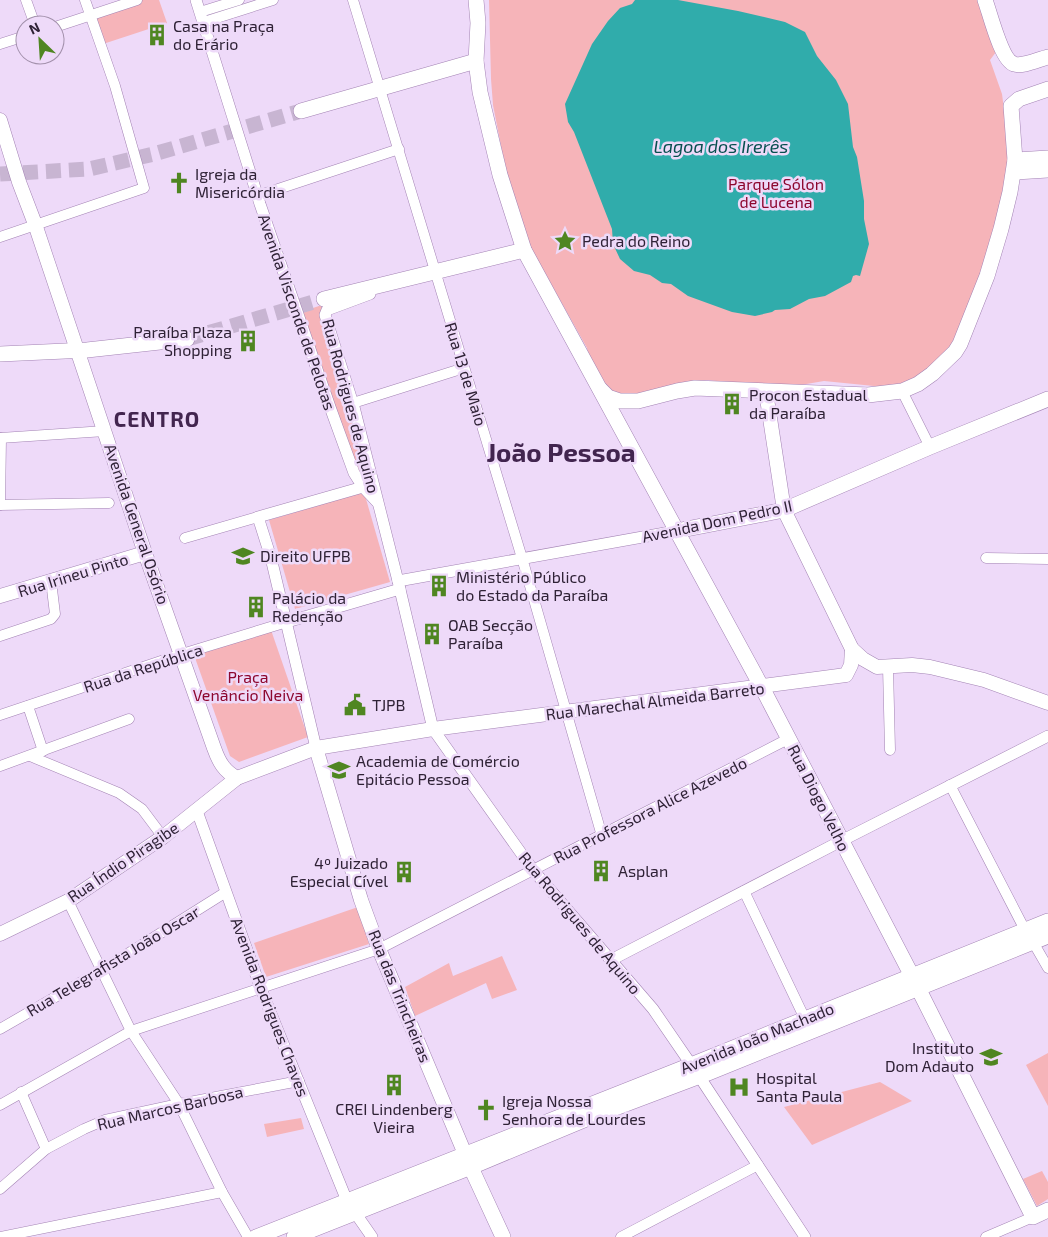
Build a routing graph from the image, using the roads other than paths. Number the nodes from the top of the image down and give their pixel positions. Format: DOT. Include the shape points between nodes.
graph roads {
  1 [pos="26,0"];
  2 [pos="85,0"];
  3 [pos="137,0"];
  4 [pos="196,0"];
  5 [pos="239,0"];
  6 [pos="273,0"];
  7 [pos="353,0"];
  8 [pos="476,0"];
  9 [pos="985,0"];
  10 [pos="31,15"];
  11 [pos="89,16"];
  12 [pos="202,17"];
  13 [pos="65,24"];
  14 [pos="15,39"];
  15 [pos="0,44"];
  16 [pos="1041,59"];
  17 [pos="476,61"];
  18 [pos="380,88"];
  19 [pos="1048,89"];
  20 [pos="301,112"];
  21 [pos="0,120"];
  22 [pos="399,149"];
  23 [pos="1048,158"];
  24 [pos="1014,166"];
  25 [pos="1048,170"];
  26 [pos="258,196"];
  27 [pos="35,224"];
  28 [pos="0,236"];
  29 [pos="524,250"];
  30 [pos="436,271"];
  31 [pos="326,305"];
  32 [pos="187,339"];
  33 [pos="77,350"];
  34 [pos="0,354"];
  35 [pos="464,368"];
  36 [pos="596,384"];
  37 [pos="902,391"];
  38 [pos="766,392"];
  39 [pos="1048,399"];
  40 [pos="353,403"];
  41 [pos="106,431"];
  42 [pos="0,438"];
  43 [pos="930,447"];
  44 [pos="363,487"];
  45 [pos="377,502"];
  46 [pos="109,503"];
  47 [pos="0,505"];
  48 [pos="784,510"];
  49 [pos="258,517"];
  50 [pos="676,531"];
  51 [pos="185,538"];
  52 [pos="146,553"];
  53 [pos="522,558"];
  54 [pos="986,558"];
  55 [pos="1048,559"];
  56 [pos="52,581"];
  57 [pos="399,585"];
  58 [pos="0,596"];
  59 [pos="287,622"];
  60 [pos="0,636"];
  61 [pos="852,649"];
  62 [pos="182,654"];
  63 [pos="888,667"];
  64 [pos="762,687"];
  65 [pos="1048,702"];
  66 [pos="28,706"];
  67 [pos="566,713"];
  68 [pos="0,715"];
  69 [pos="129,719"];
  70 [pos="433,729"];
  71 [pos="1048,736"];
  72 [pos="788,739"];
  73 [pos="316,748"];
  74 [pos="890,750"];
  75 [pos="43,751"];
  76 [pos="30,756"];
  77 [pos="0,766"];
  78 [pos="237,778"];
  79 [pos="950,785"];
  80 [pos="196,811"];
  81 [pos="602,836"];
  82 [pos="163,837"];
  83 [pos="841,841"];
  84 [pos="533,870"];
  85 [pos="744,891"];
  86 [pos="226,892"];
  87 [pos="68,900"];
  88 [pos="1048,921"];
  89 [pos="0,934"];
  90 [pos="1029,936"];
  91 [pos="1048,936"];
  92 [pos="379,950"];
  93 [pos="611,960"];
  94 [pos="1048,968"];
  95 [pos="102,970"];
  96 [pos="915,982"];
  97 [pos="261,988"];
  98 [pos="805,1018"];
  99 [pos="0,1028"];
  100 [pos="131,1031"];
  101 [pos="695,1070"];
  102 [pos="299,1081"];
  103 [pos="21,1092"];
  104 [pos="179,1104"];
  105 [pos="0,1105"];
  106 [pos="46,1149"];
  107 [pos="468,1160"];
  108 [pos="758,1165"];
  109 [pos="0,1189"];
  110 [pos="222,1192"];
  111 [pos="350,1207"];
  112 [pos="1048,1210"];
  113 [pos="1033,1217"];
  114 [pos="0,1236"];
  115 [pos="248,1237"];
  116 [pos="256,1237"];
  117 [pos="294,1237"];
  118 [pos="372,1237"];
  119 [pos="503,1237"];
  120 [pos="621,1237"];
  121 [pos="805,1237"];
  122 [pos="986,1237"];
  1 -- 10 [label="street"];
  2 -- 11 [label="street"];
  3 -- 11 [label="street"];
  4 -- 12 [label="street, Avenida Visconde de Pelotas"];
  5 -- 12 [label="street"];
  6 -- 12 [label="street"];
  7 -- 18 [label="street, Rua 13 de Maio"];
  8 -- 17 [label="main road"];
  9 -- 16 [label="main road" via="1007,59 1020,65"];
  11 -- 13 [label="street"];
  11 -- 27 [label="street" via="115,86 144,188"];
  12 -- 26 [label="street, Avenida Visconde de Pelotas"];
  14 -- 15 [label="street"];
  17 -- 18 [label="main road"];
  17 -- 29 [label="main road" via="500,175"];
  18 -- 20 [label="main road"];
  18 -- 22 [label="street, Rua 13 de Maio"];
  19 -- 24 [label="main road" via="1019,99 1010,109"];
  21 -- 27 [label="main road, Avenida General Osório"];
  22 -- 26 [label="street"];
  22 -- 30 [label="street, Rua 13 de Maio"];
  23 -- 24 [label="main road"];
  24 -- 25 [label="main road"];
  24 -- 37 [label="main road" via="1003,220 960,344 932,374"];
  26 -- 44 [label="street, Avenida Visconde de Pelotas" via="330,407 354,473"];
  27 -- 28 [label="street"];
  27 -- 33 [label="main road, Avenida General Osório"];
  29 -- 30 [label="main road"];
  29 -- 36 [label="main road, Rua Diogo Velho"];
  30 -- 31 [label="main road"];
  30 -- 35 [label="street, Rua 13 de Maio"];
  31 -- 40 [label="street, Rua Rodrigues de Aquino" via="325,315"];
  32 -- 33 [label="main road"];
  33 -- 34 [label="main road"];
  33 -- 41 [label="main road, Avenida General Osório"];
  35 -- 40 [label="street"];
  35 -- 53 [label="street, Rua 13 de Maio"];
  36 -- 38 [label="main road" via="608,397 620,401 638,401 695,388"];
  36 -- 50 [label="main road, Rua Diogo Velho"];
  37 -- 38 [label="main road" via="868,395"];
  37 -- 43 [label="street"];
  38 -- 48 [label="main road"];
  39 -- 43 [label="main road, Avenida Dom Pedro II"];
  40 -- 45 [label="street, Rua Rodrigues de Aquino"];
  41 -- 42 [label="street"];
  41 -- 52 [label="main road, Avenida General Osório"];
  42 -- 47 [label="street"];
  43 -- 48 [label="main road, Avenida Dom Pedro II"];
  44 -- 45 [label="street, Avenida Visconde de Pelotas"];
  44 -- 49 [label="street"];
  45 -- 57 [label="street, Rua Rodrigues de Aquino"];
  46 -- 47 [label="street"];
  48 -- 50 [label="main road, Avenida Dom Pedro II"];
  48 -- 61 [label="main road"];
  49 -- 51 [label="street"];
  49 -- 59 [label="street" via="272,558"];
  50 -- 53 [label="street, Avenida Dom Pedro II"];
  50 -- 64 [label="main road, Rua Diogo Velho"];
  52 -- 56 [label="main road, Rua Irineu Pinto"];
  52 -- 62 [label="main road, Avenida General Osório"];
  53 -- 57 [label="street, Avenida Dom Pedro II"];
  53 -- 67 [label="street, Rua 13 de Maio"];
  54 -- 55 [label="street"];
  56 -- 58 [label="main road, Rua Irineu Pinto"];
  56 -- 60 [label="street" via="55,614 51,619"];
  57 -- 59 [label="street, Avenida Dom Pedro II"];
  57 -- 70 [label="street, Rua Rodrigues de Aquino"];
  59 -- 62 [label="street, Rua da República"];
  59 -- 73 [label="street"];
  61 -- 63 [label="main road" via="877,667"];
  61 -- 64 [label="main road, Rua Marechal Almeida Barreto" via="851,665 846,675"];
  62 -- 66 [label="street, Rua da República"];
  62 -- 78 [label="main road, Avenida General Osório" via="218,760"];
  63 -- 65 [label="main road" via="930,667 984,680"];
  63 -- 74 [label="street"];
  64 -- 67 [label="main road, Rua Marechal Almeida Barreto"];
  64 -- 72 [label="main road, Rua Diogo Velho"];
  66 -- 68 [label="street, Rua da República"];
  66 -- 75 [label="street"];
  67 -- 70 [label="main road, Rua Marechal Almeida Barreto"];
  67 -- 81 [label="street, Rua 13 de Maio"];
  69 -- 75 [label="street"];
  70 -- 73 [label="main road, Rua Marechal Almeida Barreto"];
  70 -- 84 [label="street, Rua Rodrigues de Aquino"];
  71 -- 79 [label="street"];
  72 -- 81 [label="street, Rua Professora Alice Azevedo"];
  72 -- 83 [label="main road, Rua Diogo Velho"];
  73 -- 78 [label="main road, Rua Marechal Almeida Barreto"];
  73 -- 92 [label="main road, Rua das Trincheiras" via="358,892"];
  75 -- 76 [label="street"];
  76 -- 77 [label="street"];
  76 -- 82 [label="street" via="119,793 142,809"];
  78 -- 80 [label="main road, Rua Índio Piragibe"];
  79 -- 83 [label="street"];
  79 -- 90 [label="street"];
  80 -- 82 [label="main road, Rua Índio Piragibe"];
  80 -- 86 [label="street, Avenida Rodrigues Chaves"];
  81 -- 84 [label="street, Rua Professora Alice Azevedo"];
  82 -- 87 [label="main road, Rua Índio Piragibe"];
  83 -- 85 [label="street"];
  83 -- 96 [label="main road, Rua Diogo Velho"];
  84 -- 92 [label="street, Rua Professora Alice Azevedo"];
  84 -- 93 [label="street, Rua Rodrigues de Aquino"];
  85 -- 93 [label="street"];
  85 -- 98 [label="street"];
  86 -- 95 [label="street, Rua Telegrafista João Oscar"];
  86 -- 97 [label="street, Avenida Rodrigues Chaves"];
  87 -- 89 [label="main road, Rua Índio Piragibe"];
  87 -- 95 [label="street"];
  88 -- 90 [label="main road, Avenida João Machado"];
  90 -- 91 [label="main road, Avenida João Machado"];
  90 -- 94 [label="street"];
  90 -- 96 [label="main road, Avenida João Machado"];
  92 -- 97 [label="street, Rua Professora Alice Azevedo"];
  92 -- 107 [label="main road, Rua das Trincheiras"];
  93 -- 101 [label="street, Rua Rodrigues de Aquino" via="652,1009"];
  95 -- 99 [label="street, Rua Telegrafista João Oscar"];
  95 -- 100 [label="street"];
  96 -- 98 [label="main road, Avenida João Machado"];
  96 -- 101 [label="main road, Avenida João Machado"];
  96 -- 113 [label="main road, Rua Diogo Velho"];
  97 -- 100 [label="street, Rua Professora Alice Azevedo"];
  97 -- 102 [label="street, Avenida Rodrigues Chaves"];
  98 -- 101 [label="main road, Avenida João Machado"];
  100 -- 103 [label="street, Rua Professora Alice Azevedo"];
  100 -- 104 [label="street"];
  101 -- 107 [label="main road, Avenida João Machado" via="586,1119"];
  101 -- 108 [label="street, Rua Rodrigues de Aquino"];
  102 -- 104 [label="street, Rua Marcos Barbosa"];
  102 -- 111 [label="street, Avenida Rodrigues Chaves"];
  103 -- 105 [label="street, Rua Professora Alice Azevedo"];
  103 -- 106 [label="street"];
  104 -- 106 [label="street, Rua Marcos Barbosa" via="105,1120"];
  104 -- 110 [label="street"];
  106 -- 109 [label="street, Rua Marcos Barbosa"];
  107 -- 111 [label="main road, Avenida João Machado"];
  107 -- 119 [label="main road, Rua das Trincheiras"];
  108 -- 120 [label="street"];
  108 -- 121 [label="street, Rua Rodrigues de Aquino"];
  110 -- 114 [label="street"];
  110 -- 115 [label="street"];
  111 -- 116 [label="main road"];
  111 -- 117 [label="main road"];
  111 -- 118 [label="street, Avenida Rodrigues Chaves"];
  112 -- 113 [label="main road"];
  113 -- 122 [label="street"];
}
